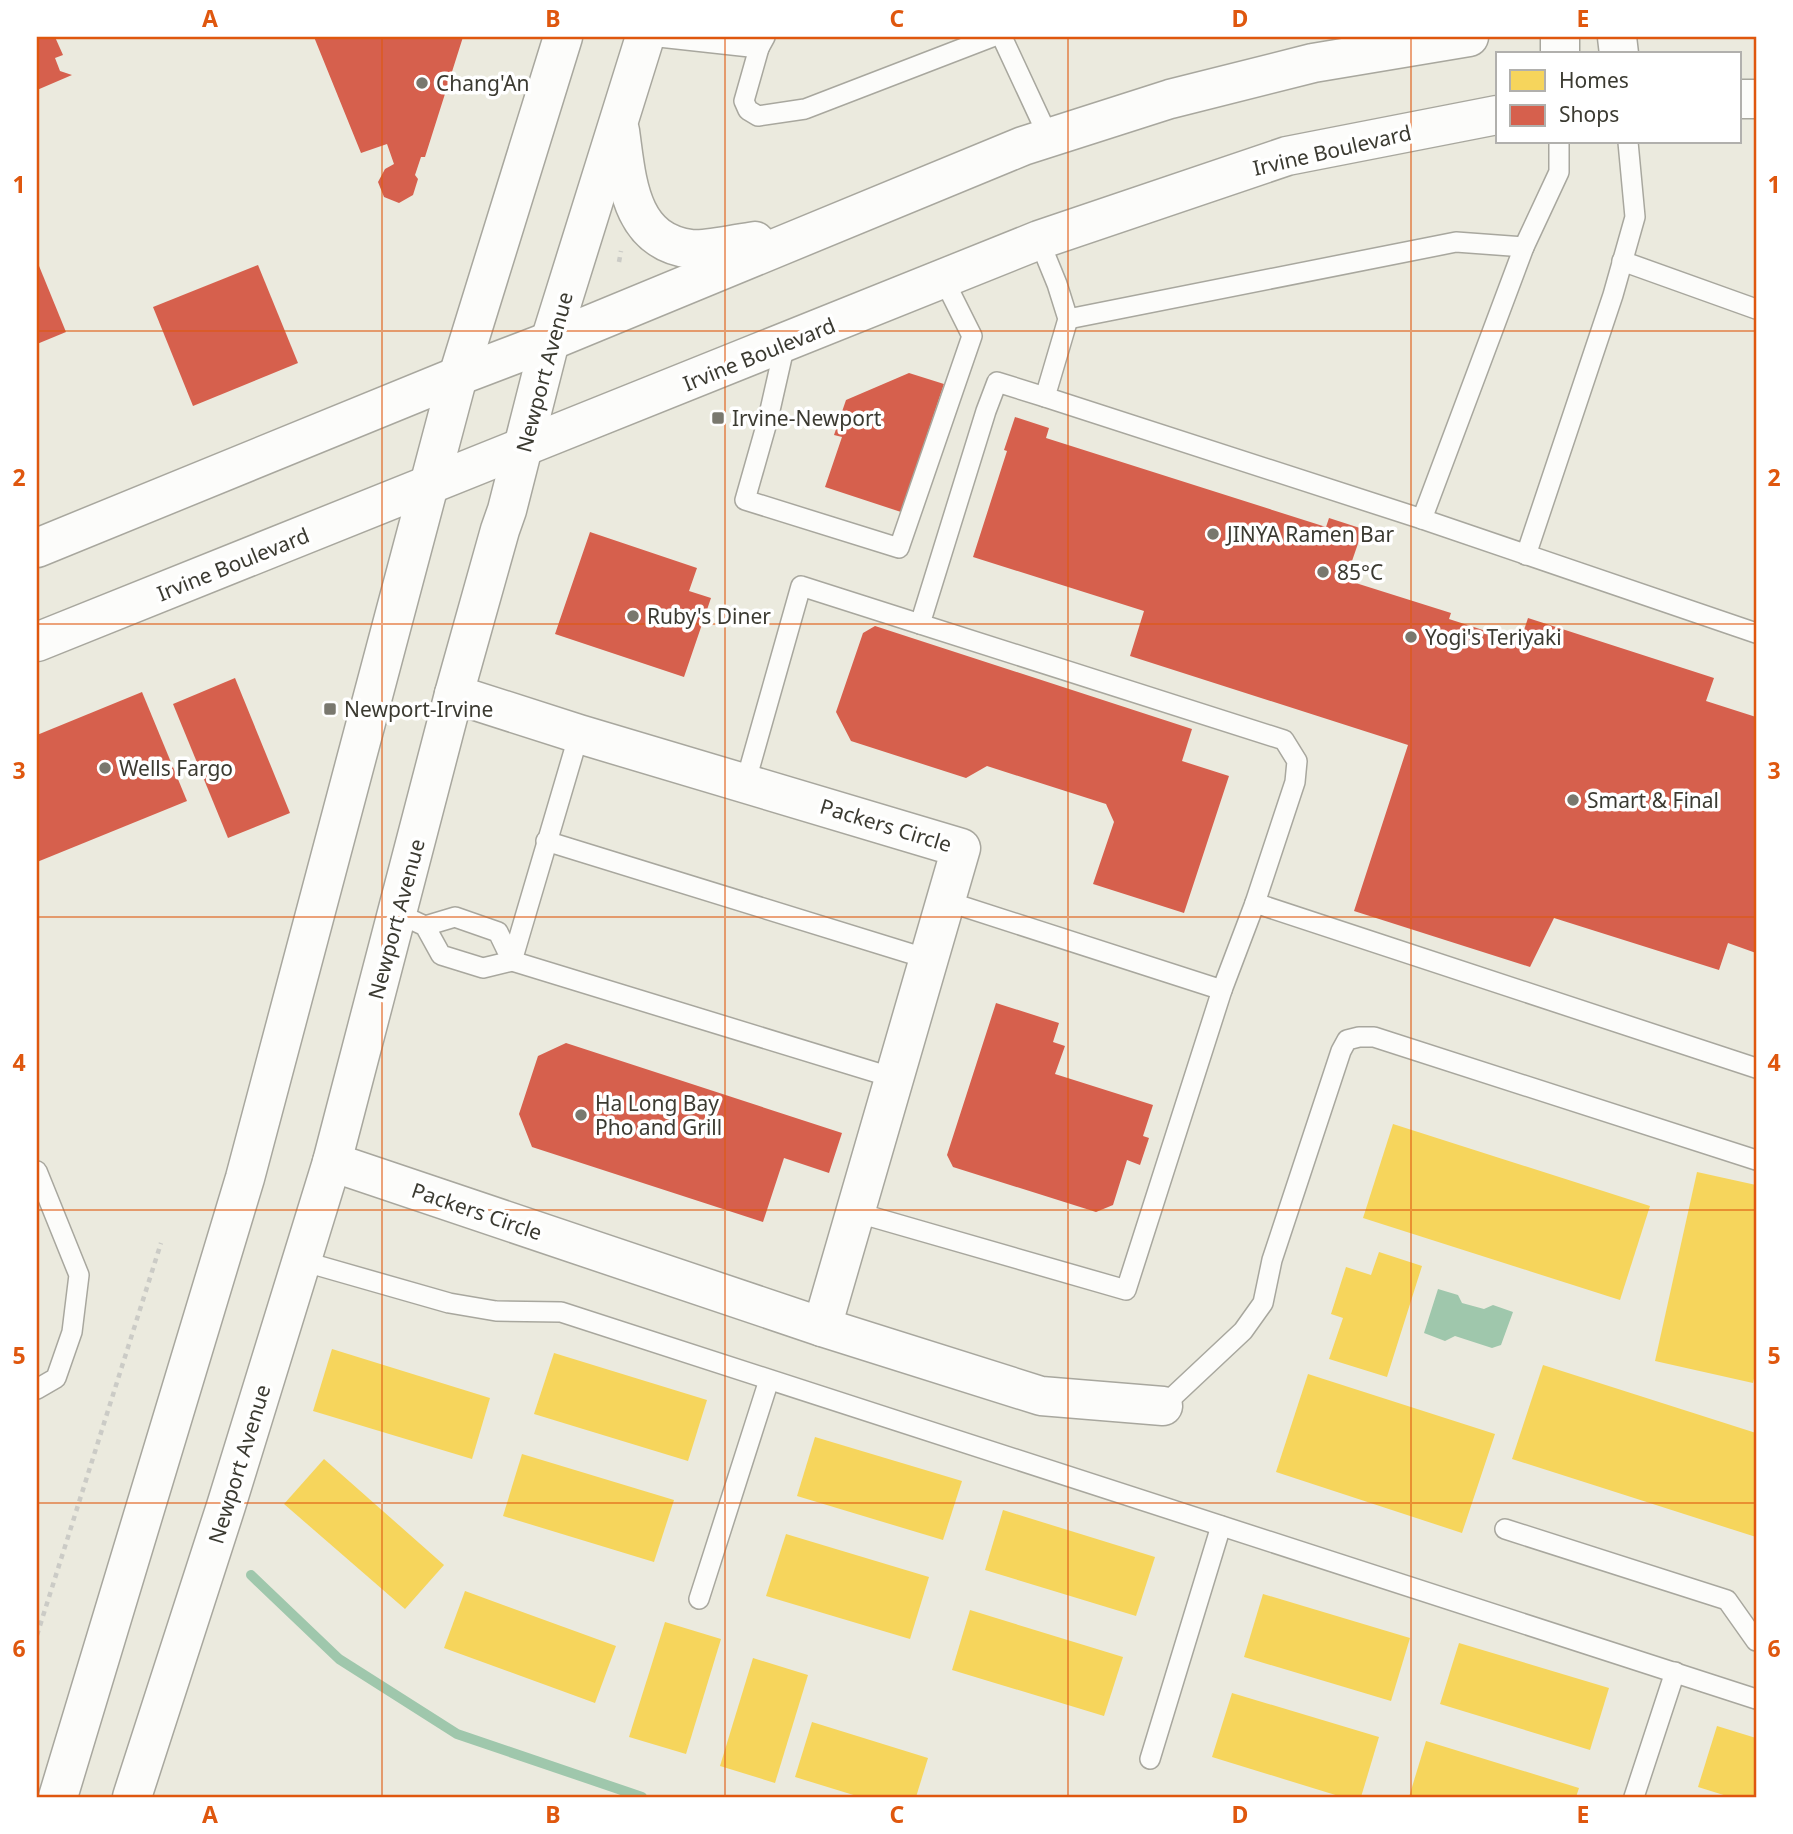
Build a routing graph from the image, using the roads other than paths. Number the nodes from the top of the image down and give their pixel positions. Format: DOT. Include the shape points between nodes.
graph roads {
  1 [pos="563,37"];
  2 [pos="645,37"];
  3 [pos="659,37"];
  4 [pos="992,37"];
  5 [pos="1002,37"];
  6 [pos="1469,37"];
  7 [pos="762,42"];
  8 [pos="1496,115"];
  9 [pos="618,123"];
  10 [pos="1049,138"];
  11 [pos="1559,144"];
  12 [pos="1628,144"];
  13 [pos="806,234"];
  14 [pos="1039,240"];
  15 [pos="1524,247"];
  16 [pos="1622,261"];
  17 [pos="944,280"];
  18 [pos="1756,309"];
  19 [pos="1068,319"];
  20 [pos="550,341"];
  21 [pos="785,344"];
  22 [pos="458,376"];
  23 [pos="1045,397"];
  24 [pos="523,448"];
  25 [pos="429,486"];
  26 [pos="1422,519"];
  27 [pos="37,548"];
  28 [pos="1526,555"];
  29 [pos="920,624"];
  30 [pos="1756,633"];
  31 [pos="37,642"];
  32 [pos="454,694"];
  33 [pos="579,734"];
  34 [pos="745,783"];
  35 [pos="546,841"];
  36 [pos="946,901"];
  37 [pos="1255,903"];
  38 [pos="411,920"];
  39 [pos="928,958"];
  40 [pos="512,961"];
  41 [pos="1222,990"];
  42 [pos="1756,1068"];
  43 [pos="894,1078"];
  44 [pos="1756,1160"];
  45 [pos="332,1162"];
  46 [pos="37,1171"];
  47 [pos="855,1212"];
  48 [pos="302,1261"];
  49 [pos="822,1327"];
  50 [pos="769,1380"];
  51 [pos="37,1389"];
  52 [pos="1163,1406"];
  53 [pos="1221,1526"];
  54 [pos="1506,1529"];
  55 [pos="699,1599"];
  56 [pos="1756,1641"];
  57 [pos="1675,1672"];
  58 [pos="1756,1699"];
  59 [pos="1150,1759"];
  60 [pos="58,1797"];
  61 [pos="132,1797"];
  62 [pos="1634,1797"];
  1 -- 22 [label="main road"];
  2 -- 9 [label="main road, Newport Avenue"];
  3 -- 7 [label="lane"];
  4 -- 7 [label="lane" via="805,109 758,116 744,101"];
  5 -- 10 [label="lane"];
  6 -- 10 [label="main road" via="1313,63 1170,99"];
  8 -- 14 [label="main road, Irvine Boulevard" via="1287,156"];
  9 -- 13 [label="main road" via="628,192 642,220 662,239 692,249"];
  9 -- 20 [label="main road, Newport Avenue"];
  10 -- 13 [label="main road"];
  11 -- 15 [label="lane" via="1559,172"];
  12 -- 16 [label="lane" via="1635,217"];
  13 -- 20 [label="main road"];
  14 -- 17 [label="main road, Irvine Boulevard"];
  14 -- 19 [label="lane"];
  15 -- 19 [label="lane" via="1456,242"];
  15 -- 26 [label="lane"];
  16 -- 18 [label="lane"];
  16 -- 28 [label="lane"];
  17 -- 21 [label="main road, Irvine Boulevard"];
  17 -- 21 [label="lane" via="972,336 899,548 745,500"];
  19 -- 23 [label="lane"];
  20 -- 22 [label="main road"];
  20 -- 24 [label="main road, Newport Avenue"];
  21 -- 24 [label="main road, Irvine Boulevard"];
  22 -- 25 [label="main road"];
  22 -- 27 [label="main road"];
  23 -- 26 [label="lane"];
  23 -- 29 [label="lane" via="998,382"];
  24 -- 25 [label="main road, Irvine Boulevard"];
  24 -- 32 [label="main road, Newport Avenue"];
  25 -- 31 [label="main road, Irvine Boulevard"];
  25 -- 60 [label="main road" via="245,1178"];
  26 -- 28 [label="lane"];
  28 -- 30 [label="lane"];
  29 -- 34 [label="lane" via="801,586"];
  29 -- 37 [label="lane" via="1284,740 1297,761 1295,782"];
  32 -- 33 [label="main road, Packers Circle"];
  32 -- 38 [label="main road, Newport Avenue"];
  33 -- 34 [label="main road, Packers Circle"];
  33 -- 35 [label="lane"];
  34 -- 36 [label="main road, Packers Circle" via="961,848"];
  35 -- 39 [label="lane"];
  35 -- 40 [label="lane"];
  36 -- 39 [label="main road, Packers Circle"];
  36 -- 41 [label="lane"];
  37 -- 41 [label="lane"];
  37 -- 42 [label="lane"];
  38 -- 40 [label="lane" via="442,955 483,968"];
  38 -- 40 [label="lane" via="455,918 498,932"];
  38 -- 45 [label="main road, Newport Avenue"];
  39 -- 43 [label="main road, Packers Circle"];
  40 -- 43 [label="lane"];
  41 -- 47 [label="lane" via="1126,1290"];
  43 -- 47 [label="main road, Packers Circle"];
  44 -- 52 [label="lane" via="1374,1037 1347,1040 1276,1247 1263,1303 1244,1331"];
  45 -- 48 [label="main road, Newport Avenue"];
  45 -- 49 [label="main road, Packers Circle"];
  46 -- 51 [label="lane" via="79,1275 72,1332 56,1378"];
  47 -- 49 [label="main road, Packers Circle"];
  48 -- 50 [label="lane" via="449,1303 496,1311 561,1312"];
  48 -- 61 [label="main road, Newport Avenue"];
  49 -- 52 [label="main road, Packers Circle" via="1041,1396"];
  50 -- 53 [label="lane"];
  50 -- 55 [label="lane"];
  53 -- 57 [label="lane"];
  53 -- 59 [label="lane"];
  54 -- 56 [label="lane" via="1727,1600"];
  57 -- 58 [label="lane"];
  57 -- 62 [label="lane"];
}
